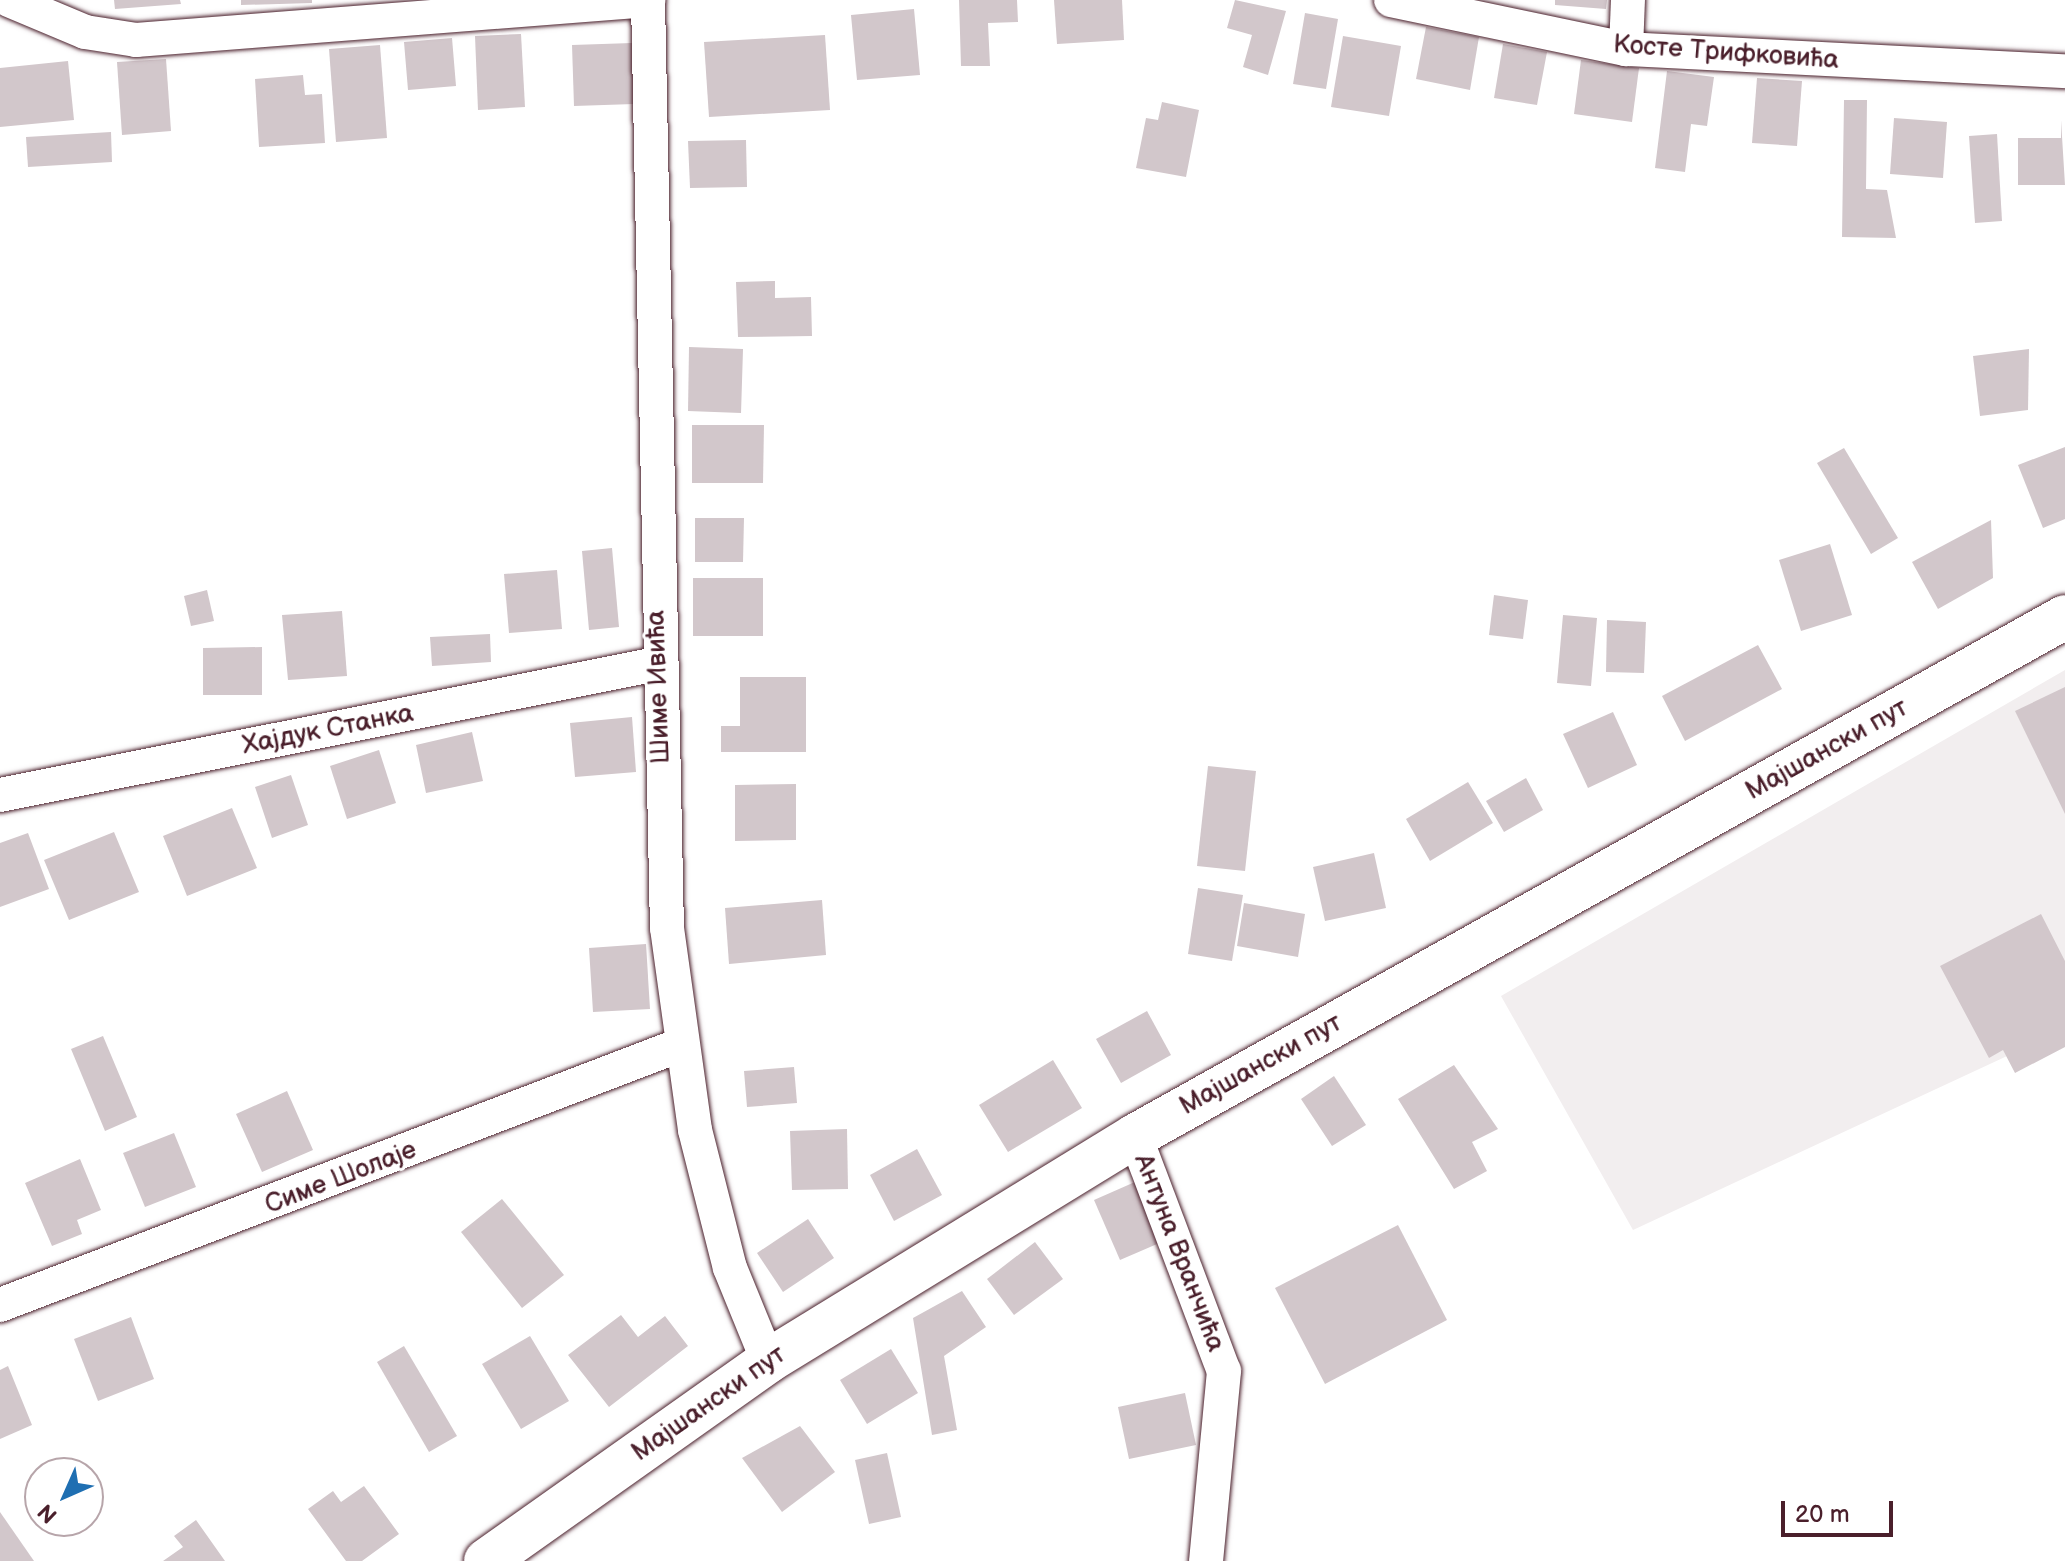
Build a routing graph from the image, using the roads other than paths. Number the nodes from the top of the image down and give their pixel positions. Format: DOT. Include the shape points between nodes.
graph roads {
  1 [pos="9,0"];
  2 [pos="648,0"];
  3 [pos="1391,0"];
  4 [pos="1628,0"];
  5 [pos="1626,49"];
  6 [pos="2065,71"];
  7 [pos="2065,617"];
  8 [pos="657,664"];
  9 [pos="0,795"];
  10 [pos="680,1045"];
  11 [pos="1135,1136"];
  12 [pos="0,1305"];
  13 [pos="768,1361"];
  14 [pos="486,1561"];
  15 [pos="1206,1561"];
  1 -- 2 [label="street" via="85,32 136,40"];
  2 -- 8 [label="street, Шиме Ивића"];
  3 -- 5 [label="street, Косте Трифковића"];
  4 -- 5 [label="street"];
  5 -- 6 [label="street, Косте Трифковића"];
  7 -- 11 [label="street, Мајшански пут"];
  8 -- 9 [label="street, Хајдук Станка"];
  8 -- 10 [label="street, Шиме Ивића" via="667,928"];
  10 -- 12 [label="street, Симе Шолаје"];
  10 -- 13 [label="street, Шиме Ивића" via="730,1268"];
  11 -- 13 [label="street, Мајшански пут"];
  11 -- 15 [label="street, Антуна Вранчића" via="1224,1371"];
  13 -- 14 [label="street, Мајшански пут"];
}
